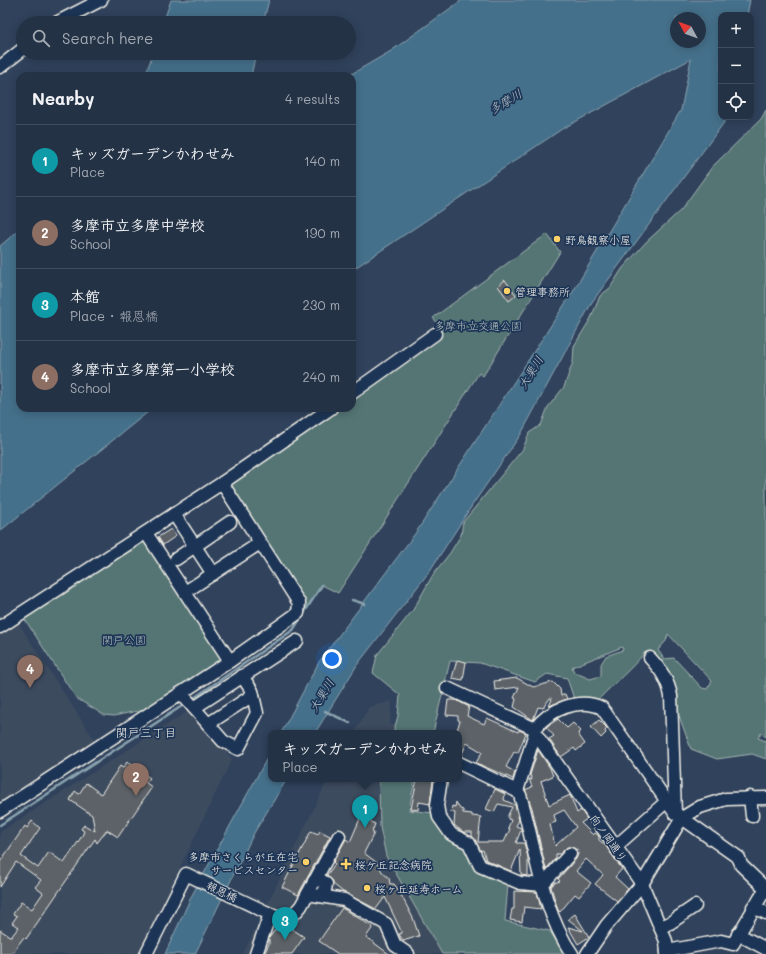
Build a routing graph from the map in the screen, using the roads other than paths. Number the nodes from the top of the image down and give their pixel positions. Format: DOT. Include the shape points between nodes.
graph roads {
  1 [pos="101,0"];
  2 [pos="70,16"];
  3 [pos="16,54"];
  4 [pos="0,67"];
  5 [pos="435,334"];
  6 [pos="356,390"];
  7 [pos="325,412"];
  8 [pos="222,483"];
  9 [pos="174,514"];
  10 [pos="230,522"];
  11 [pos="146,533"];
  12 [pos="260,543"];
  13 [pos="195,546"];
  14 [pos="176,559"];
  15 [pos="213,574"];
  16 [pos="185,592"];
  17 [pos="0,627"];
  18 [pos="297,641"];
  19 [pos="650,658"];
  20 [pos="230,661"];
  21 [pos="242,676"];
  22 [pos="447,688"];
  23 [pos="253,695"];
  24 [pos="188,701"];
  25 [pos="208,724"];
  26 [pos="535,731"];
  27 [pos="462,764"];
  28 [pos="440,782"];
  29 [pos="517,791"];
  30 [pos="750,797"];
  31 [pos="766,798"];
  32 [pos="666,802"];
  33 [pos="0,811"];
  34 [pos="678,815"];
  35 [pos="752,816"];
  36 [pos="339,836"];
  37 [pos="615,847"];
  38 [pos="570,854"];
  39 [pos="314,881"];
  40 [pos="642,884"];
  41 [pos="542,885"];
  42 [pos="765,888"];
  43 [pos="308,894"];
  44 [pos="321,896"];
  45 [pos="695,906"];
  46 [pos="753,907"];
  47 [pos="766,913"];
  48 [pos="270,914"];
  49 [pos="660,927"];
  50 [pos="735,944"];
  51 [pos="766,949"];
  52 [pos="667,952"];
  53 [pos="146,954"];
  54 [pos="256,954"];
  55 [pos="408,954"];
  56 [pos="572,954"];
  57 [pos="588,954"];
  1 -- 2 [label="street"];
  3 -- 4 [label="street"];
  5 -- 6 [label="street"];
  7 -- 8 [label="street"];
  8 -- 9 [label="street"];
  8 -- 12 [label="street"];
  9 -- 11 [label="street"];
  9 -- 13 [label="street"];
  10 -- 13 [label="street"];
  11 -- 16 [label="street"];
  11 -- 17 [label="street"];
  12 -- 15 [label="street"];
  12 -- 20 [label="street" via="299,603 298,613"];
  13 -- 14 [label="street"];
  13 -- 15 [label="street"];
  15 -- 16 [label="street"];
  16 -- 20 [label="street"];
  18 -- 21 [label="street"];
  19 -- 34 [label="street" via="669,683"];
  20 -- 24 [label="street"];
  21 -- 23 [label="street"];
  21 -- 24 [label="street"];
  22 -- 26 [label="street"];
  23 -- 25 [label="street"];
  23 -- 25 [label="street" via="257,713 238,749 223,741"];
  24 -- 25 [label="street"];
  24 -- 33 [label="street"];
  26 -- 29 [label="street"];
  26 -- 32 [label="street" via="549,714 572,705 586,703 602,708"];
  26 -- 37 [label="street, 向ノ岡通り"];
  27 -- 29 [label="street"];
  28 -- 41 [label="street" via="436,805 439,817 451,834 469,843 480,866 520,883"];
  29 -- 41 [label="street" via="526,816"];
  30 -- 31 [label="street"];
  30 -- 34 [label="street" via="726,798"];
  30 -- 35 [label="street"];
  32 -- 34 [label="street"];
  32 -- 37 [label="street"];
  34 -- 40 [label="street"];
  34 -- 42 [label="street" via="739,858 741,865"];
  36 -- 39 [label="street"];
  37 -- 40 [label="street, 向ノ岡通り"];
  38 -- 41 [label="street"];
  39 -- 43 [label="street"];
  39 -- 44 [label="street" via="321,880 326,884 326,890"];
  40 -- 49 [label="street, 向ノ岡通り"];
  40 -- 57 [label="street" via="606,926"];
  41 -- 56 [label="street" via="561,938"];
  42 -- 46 [label="street"];
  43 -- 44 [label="street"];
  43 -- 48 [label="street, 報恩橋" via="293,915 286,919"];
  44 -- 55 [label="street" via="344,900 386,924 395,945"];
  45 -- 49 [label="street"];
  46 -- 47 [label="street"];
  46 -- 50 [label="street"];
  48 -- 53 [label="street, 報恩橋" via="186,874"];
  48 -- 54 [label="street"];
  49 -- 52 [label="street, 向ノ岡通り" via="666,941"];
  50 -- 51 [label="street"];
  50 -- 52 [label="street" via="721,941"];
}
